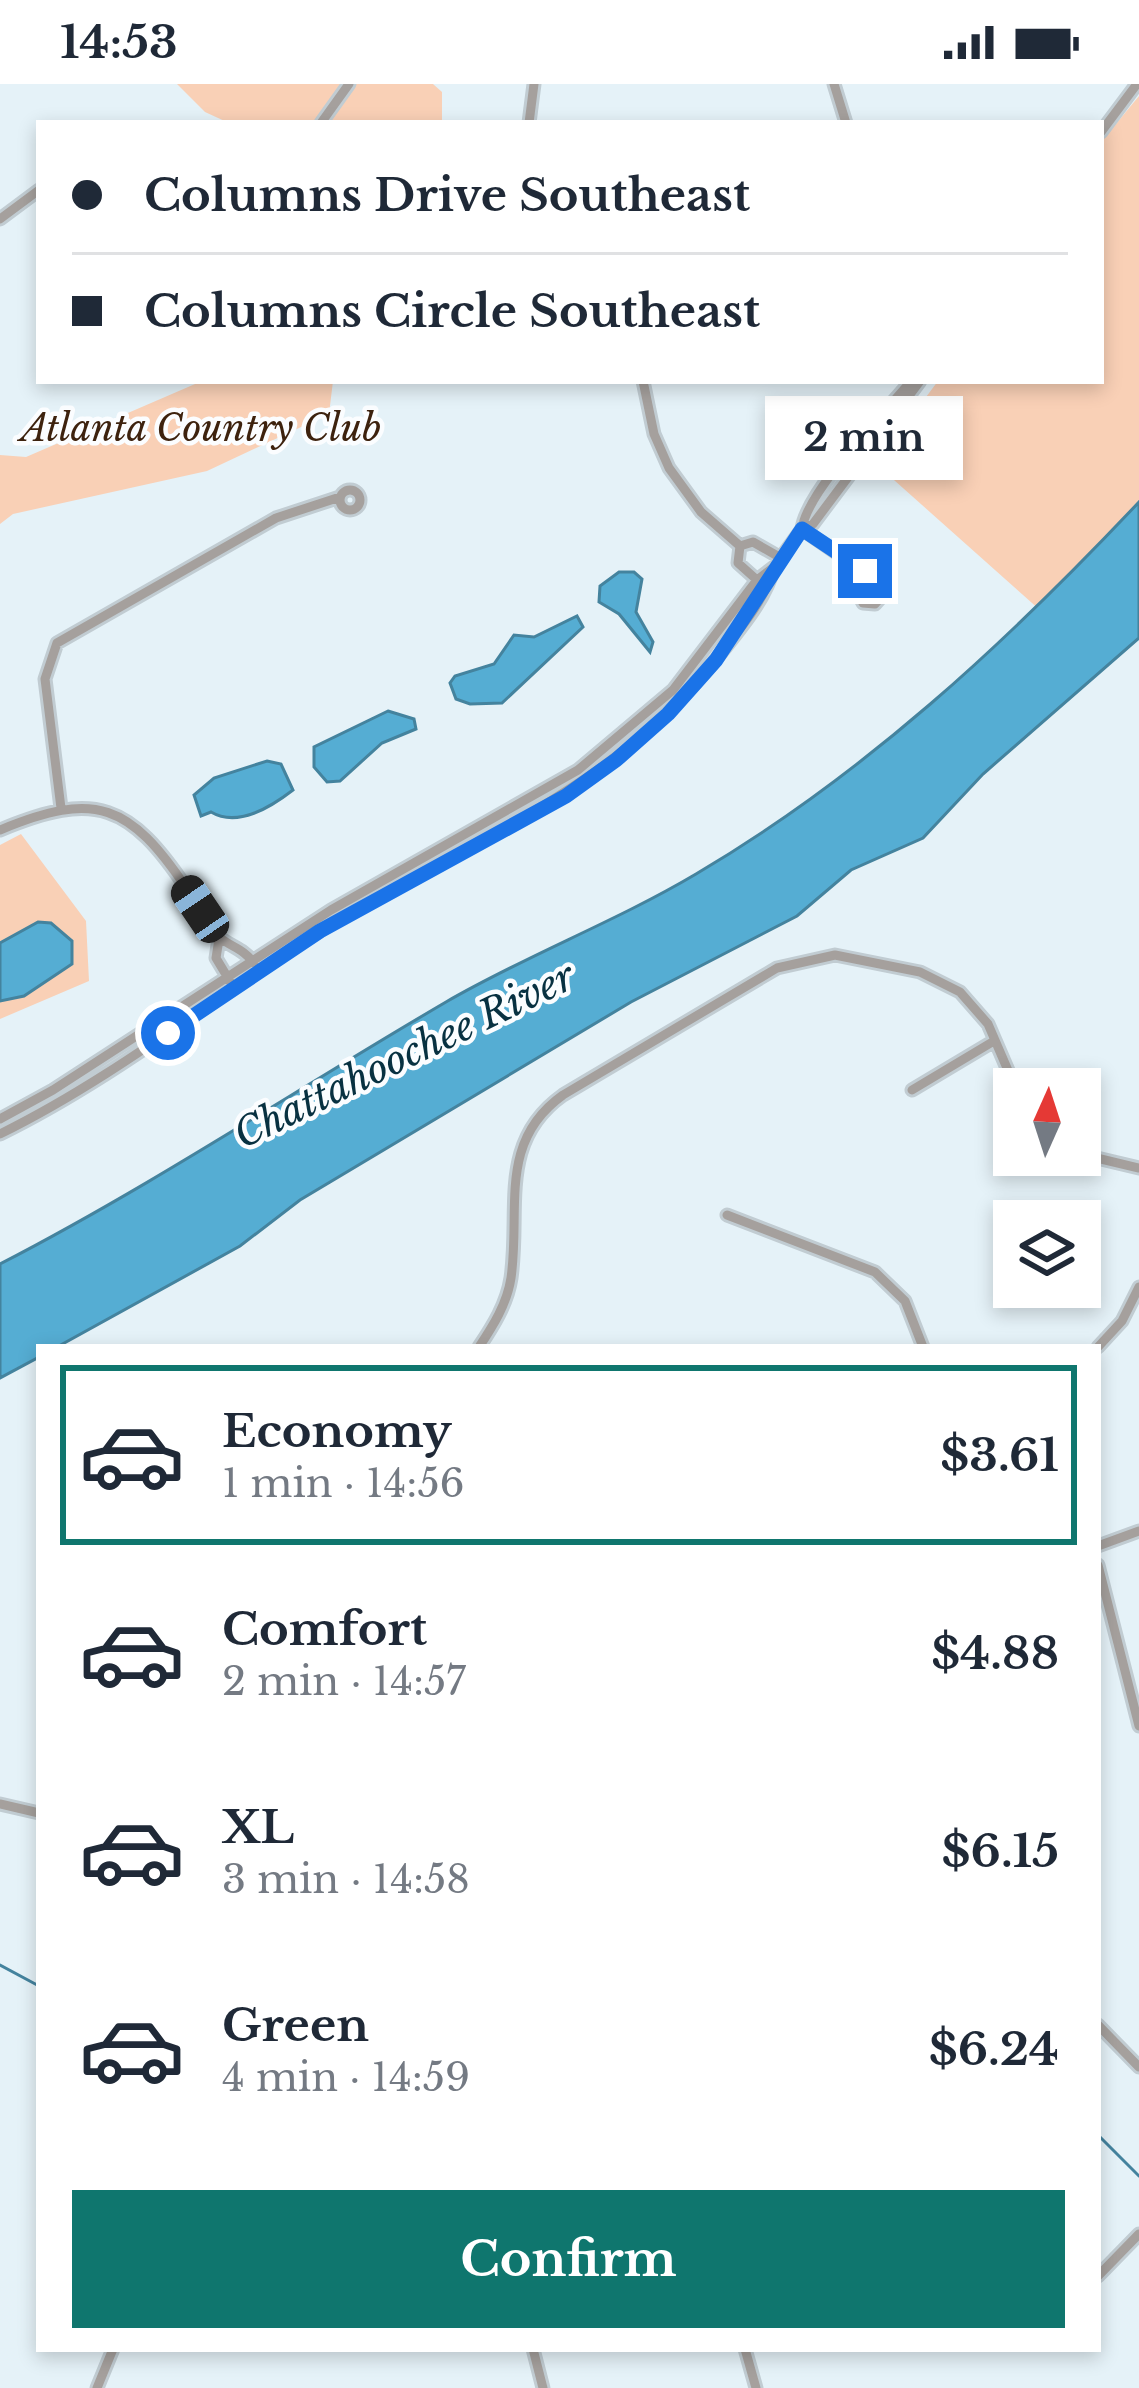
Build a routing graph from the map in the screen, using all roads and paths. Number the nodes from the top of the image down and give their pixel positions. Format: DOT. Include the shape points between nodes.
graph roads {
  1 [pos="349,84"];
  2 [pos="534,84"];
  3 [pos="834,84"];
  4 [pos="1137,84"];
  5 [pos="323,120"];
  6 [pos="530,120"];
  7 [pos="846,120"];
  8 [pos="1104,128"];
  9 [pos="36,192"];
  10 [pos="0,219"];
  11 [pos="644,384"];
  12 [pos="909,384"];
  13 [pos="918,384"];
  14 [pos="340,497"];
  15 [pos="802,529"];
  16 [pos="740,546"];
  17 [pos="778,562"];
  18 [pos="868,578"];
  19 [pos="758,580"];
  20 [pos="61,808"];
  21 [pos="0,830"];
  22 [pos="220,939"];
  23 [pos="252,960"];
  24 [pos="259,971"];
  25 [pos="226,977"];
  26 [pos="234,988"];
  27 [pos="994,1041"];
  28 [pos="1006,1068"];
  29 [pos="913,1090"];
  30 [pos="0,1118"];
  31 [pos="0,1134"];
  32 [pos="1101,1159"];
  33 [pos="1139,1168"];
  34 [pos="727,1215"];
  35 [pos="1139,1287"];
  36 [pos="480,1344"];
  37 [pos="922,1344"];
  38 [pos="1101,1344"];
  39 [pos="1139,1531"];
  40 [pos="1101,1545"];
  41 [pos="1101,1577"];
  42 [pos="1139,1726"];
  43 [pos="0,1804"];
  44 [pos="36,1812"];
  45 [pos="1101,2028"];
  46 [pos="1139,2067"];
  47 [pos="1139,2234"];
  48 [pos="1101,2273"];
  49 [pos="112,2352"];
  50 [pos="534,2352"];
  51 [pos="746,2352"];
  52 [pos="98,2388"];
  53 [pos="543,2388"];
  54 [pos="756,2388"];
  1 -- 5 [label="street"];
  2 -- 6 [label="street"];
  3 -- 7 [label="street"];
  4 -- 8 [label="street"];
  9 -- 10 [label="street"];
  11 -- 16 [label="street" via="675,478"];
  12 -- 15 [label="street"];
  13 -- 15 [label="street"];
  14 -- 20 [label="street" via="276,518 57,643 45,679"];
  15 -- 17 [label="street"];
  15 -- 18 [label="street"];
  16 -- 17 [label="street" via="753,542"];
  16 -- 19 [label="street" via="738,562"];
  17 -- 19 [label="street"];
  17 -- 24 [label="street" via="716,660 616,760"];
  19 -- 23 [label="street" via="673,690 590,762"];
  20 -- 21 [label="street"];
  20 -- 22 [label="street" via="100,808 138,825"];
  22 -- 23 [label="street"];
  22 -- 25 [label="street" via="216,958"];
  23 -- 24 [label="street"];
  23 -- 25 [label="street"];
  24 -- 26 [label="street"];
  25 -- 26 [label="street"];
  25 -- 30 [label="street"];
  26 -- 31 [label="street"];
  27 -- 28 [label="street"];
  27 -- 29 [label="street"];
  27 -- 36 [label="street" via="976,1007 941,980 852,957 796,960 725,997 536,1118 515,1160 508,1290"];
  32 -- 33 [label="street"];
  34 -- 37 [label="street" via="875,1272 905,1301"];
  35 -- 38 [label="street"];
  39 -- 40 [label="street"];
  41 -- 42 [label="street"];
  43 -- 44 [label="street"];
  45 -- 46 [label="street"];
  47 -- 48 [label="street"];
  49 -- 52 [label="street"];
  50 -- 53 [label="street"];
  51 -- 54 [label="street"];
}
